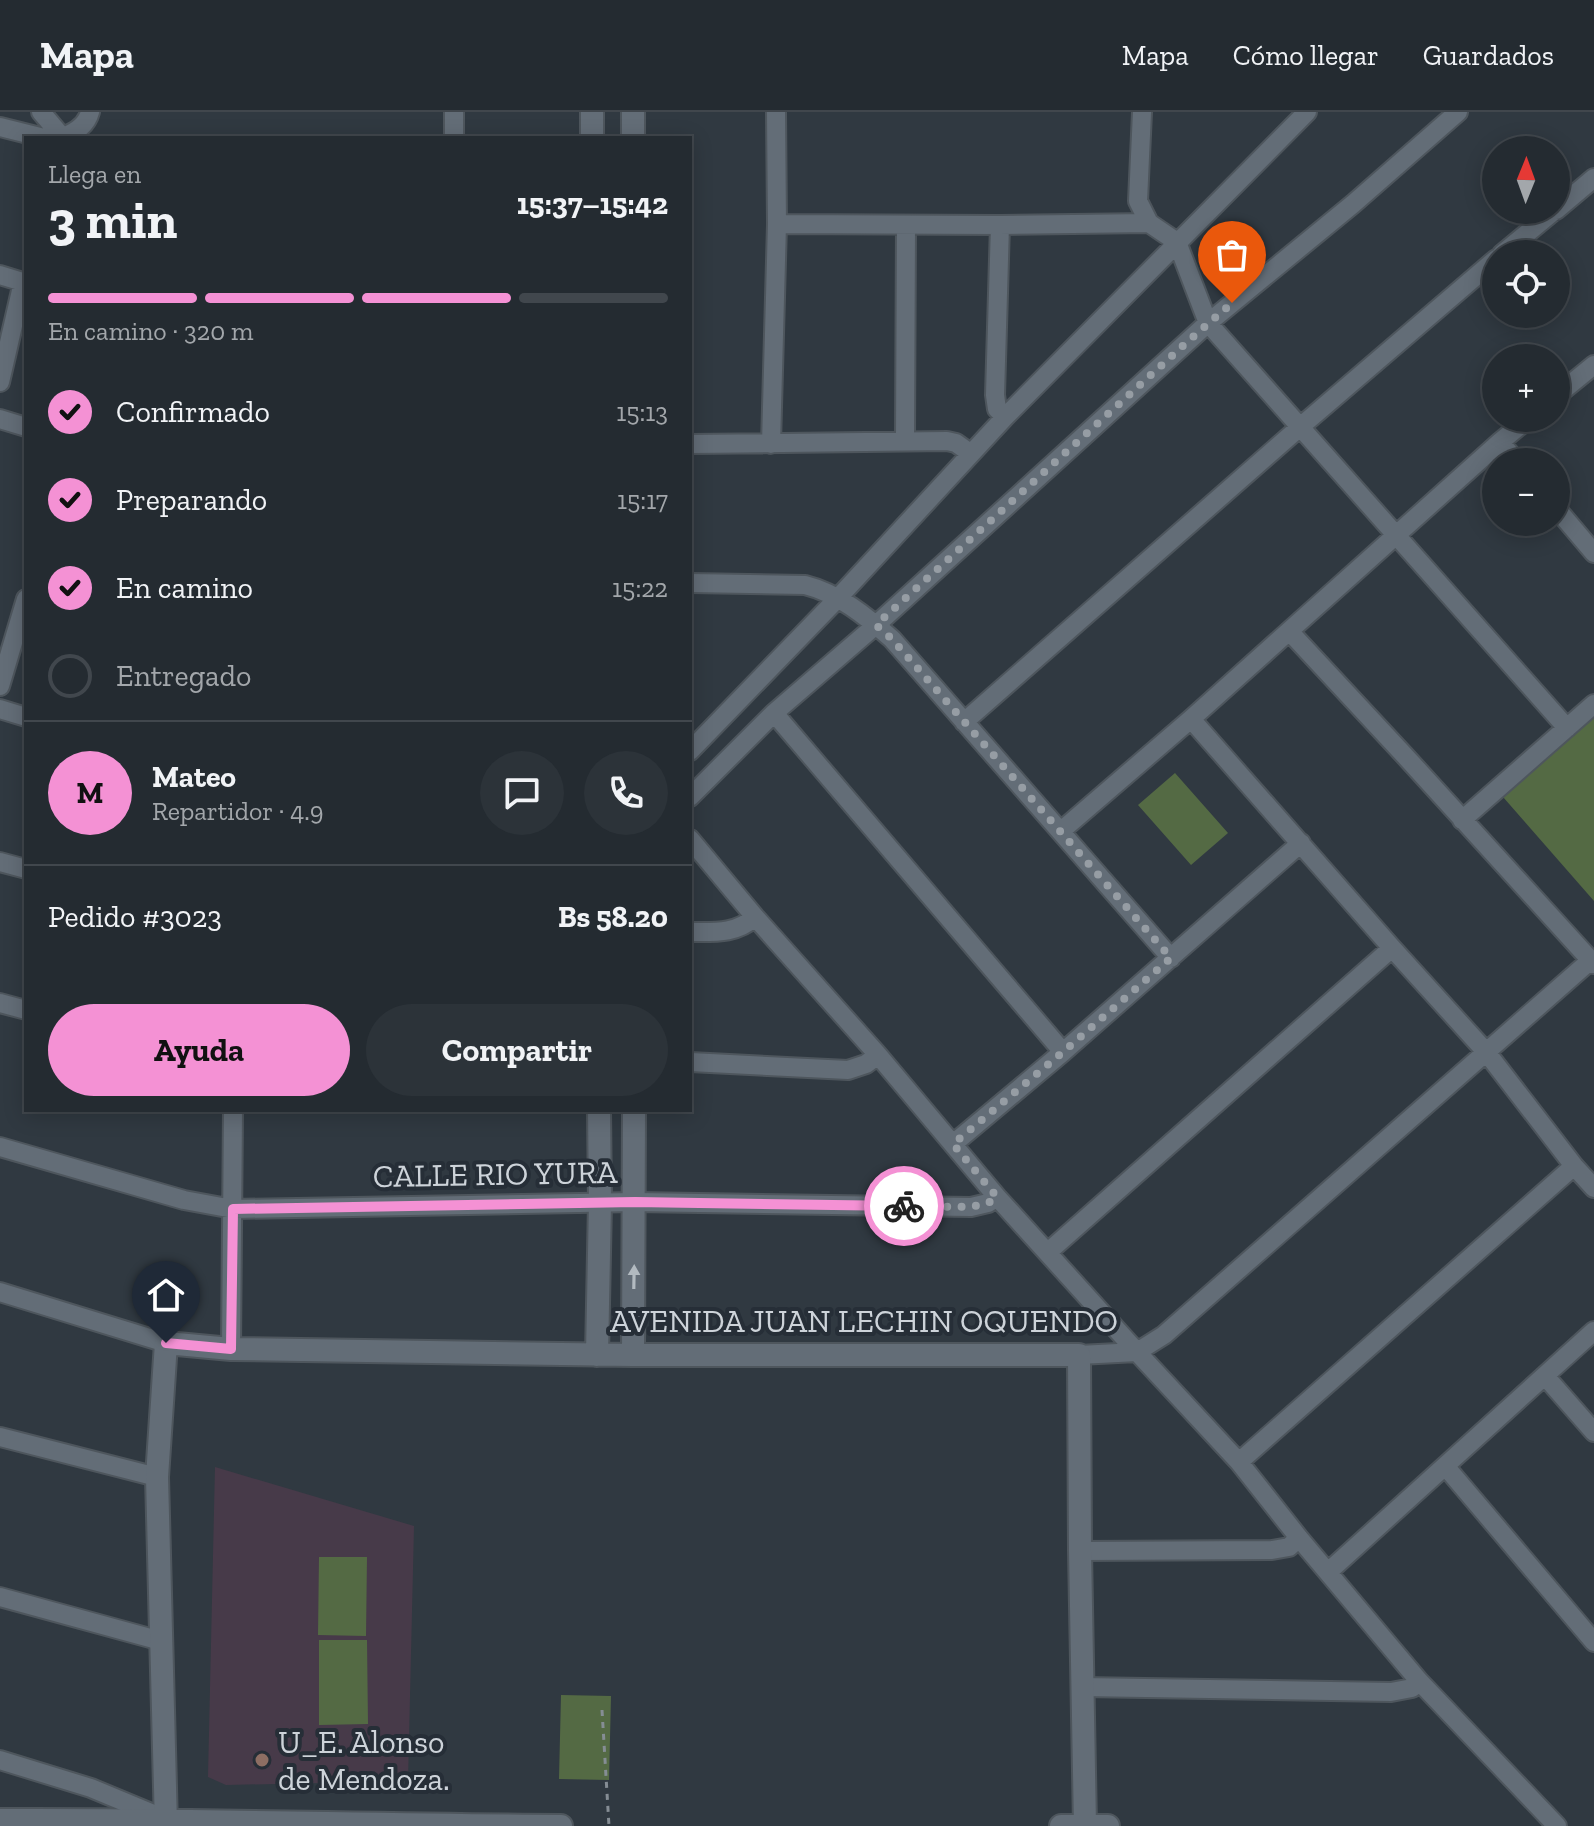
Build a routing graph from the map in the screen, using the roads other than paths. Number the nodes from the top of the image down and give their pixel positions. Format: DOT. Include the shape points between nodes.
graph roads {
  1 [pos="41,112"];
  2 [pos="90,112"];
  3 [pos="454,112"];
  4 [pos="592,112"];
  5 [pos="633,112"];
  6 [pos="776,112"];
  7 [pos="1142,112"];
  8 [pos="1307,112"];
  9 [pos="1458,112"];
  10 [pos="0,127"];
  11 [pos="36,136"];
  12 [pos="60,136"];
  13 [pos="67,136"];
  14 [pos="454,136"];
  15 [pos="592,136"];
  16 [pos="633,136"];
  17 [pos="1594,178"];
  18 [pos="1570,198"];
  19 [pos="1149,223"];
  20 [pos="777,224"];
  21 [pos="1539,224"];
  22 [pos="906,225"];
  23 [pos="1000,225"];
  24 [pos="1519,240"];
  25 [pos="1177,242"];
  26 [pos="1482,271"];
  27 [pos="0,275"];
  28 [pos="24,283"];
  29 [pos="1208,323"];
  30 [pos="1594,365"];
  31 [pos="0,382"];
  32 [pos="1570,385"];
  33 [pos="1005,417"];
  34 [pos="0,419"];
  35 [pos="24,426"];
  36 [pos="1300,427"];
  37 [pos="1512,432"];
  38 [pos="905,440"];
  39 [pos="1500,442"];
  40 [pos="692,444"];
  41 [pos="771,444"];
  42 [pos="1505,448"];
  43 [pos="970,453"];
  44 [pos="1570,525"];
  45 [pos="1395,535"];
  46 [pos="1594,553"];
  47 [pos="692,583"];
  48 [pos="838,598"];
  49 [pos="24,606"];
  50 [pos="876,625"];
  51 [pos="1289,631"];
  52 [pos="0,686"];
  53 [pos="1594,704"];
  54 [pos="0,709"];
  55 [pos="774,713"];
  56 [pos="24,716"];
  57 [pos="1191,719"];
  58 [pos="964,722"];
  59 [pos="1567,728"];
  60 [pos="692,749"];
  61 [pos="692,795"];
  62 [pos="1462,820"];
  63 [pos="1061,831"];
  64 [pos="692,841"];
  65 [pos="1301,843"];
  66 [pos="0,862"];
  67 [pos="24,868"];
  68 [pos="755,917"];
  69 [pos="692,932"];
  70 [pos="1392,948"];
  71 [pos="1171,958"];
  72 [pos="1592,962"];
  73 [pos="0,1003"];
  74 [pos="24,1009"];
  75 [pos="1063,1052"];
  76 [pos="1487,1053"];
  77 [pos="878,1055"];
  78 [pos="692,1062"];
  79 [pos="233,1112"];
  80 [pos="599,1112"];
  81 [pos="634,1112"];
  82 [pos="953,1144"];
  83 [pos="0,1147"];
  84 [pos="1574,1166"];
  85 [pos="1594,1188"];
  86 [pos="997,1197"];
  87 [pos="600,1202"];
  88 [pos="635,1202"];
  89 [pos="233,1209"];
  90 [pos="1048,1252"];
  91 [pos="0,1292"];
  92 [pos="1594,1331"];
  93 [pos="166,1343"];
  94 [pos="231,1349"];
  95 [pos="1137,1352"];
  96 [pos="597,1355"];
  97 [pos="633,1355"];
  98 [pos="1079,1355"];
  99 [pos="1545,1376"];
  100 [pos="1594,1432"];
  101 [pos="0,1437"];
  102 [pos="1239,1462"];
  103 [pos="1446,1467"];
  104 [pos="157,1477"];
  105 [pos="1299,1538"];
  106 [pos="1080,1551"];
  107 [pos="1328,1572"];
  108 [pos="0,1597"];
  109 [pos="161,1641"];
  110 [pos="1594,1642"];
  111 [pos="1419,1681"];
  112 [pos="1082,1687"];
  113 [pos="0,1760"];
  114 [pos="0,1820"];
  115 [pos="166,1823"];
  116 [pos="321,1825"];
  117 [pos="561,1826"];
  118 [pos="1061,1826"];
  119 [pos="1085,1826"];
  120 [pos="1108,1826"];
  121 [pos="1557,1826"];
  1 -- 12 [label="street"];
  2 -- 13 [label="street" via="84,124"];
  3 -- 14 [label="street"];
  4 -- 15 [label="street"];
  5 -- 16 [label="street"];
  6 -- 20 [label="street"];
  7 -- 19 [label="street" via="1138,201"];
  8 -- 25 [label="street"];
  9 -- 29 [label="street"];
  10 -- 11 [label="street"];
  17 -- 18 [label="street"];
  19 -- 23 [label="street"];
  19 -- 25 [label="street"];
  20 -- 22 [label="street"];
  20 -- 41 [label="street"];
  21 -- 24 [label="street"];
  22 -- 23 [label="street"];
  22 -- 38 [label="street"];
  23 -- 33 [label="street" via="995,395"];
  25 -- 29 [label="street"];
  25 -- 33 [label="street"];
  26 -- 36 [label="street"];
  27 -- 28 [label="street"];
  28 -- 31 [label="street"];
  29 -- 36 [label="street"];
  29 -- 50 [label="street"];
  30 -- 32 [label="street"];
  33 -- 43 [label="street"];
  34 -- 35 [label="street"];
  36 -- 45 [label="street"];
  36 -- 58 [label="street"];
  37 -- 39 [label="street"];
  38 -- 41 [label="street"];
  38 -- 43 [label="street" via="947,441"];
  39 -- 42 [label="street"];
  39 -- 45 [label="street"];
  40 -- 41 [label="street"];
  43 -- 48 [label="street"];
  44 -- 46 [label="street"];
  45 -- 51 [label="street"];
  45 -- 59 [label="street"];
  47 -- 48 [label="street" via="805,585"];
  48 -- 50 [label="street"];
  48 -- 60 [label="street"];
  49 -- 52 [label="street"];
  50 -- 55 [label="street"];
  50 -- 58 [label="street"];
  51 -- 57 [label="street"];
  51 -- 62 [label="street"];
  53 -- 59 [label="street"];
  54 -- 56 [label="street"];
  55 -- 61 [label="street"];
  55 -- 75 [label="street"];
  57 -- 63 [label="street"];
  57 -- 65 [label="street"];
  58 -- 63 [label="street"];
  59 -- 62 [label="street"];
  62 -- 72 [label="street"];
  63 -- 71 [label="street"];
  64 -- 68 [label="street"];
  65 -- 70 [label="street"];
  65 -- 71 [label="street"];
  66 -- 67 [label="street"];
  68 -- 69 [label="street" via="729,932"];
  68 -- 77 [label="street"];
  70 -- 76 [label="street"];
  70 -- 90 [label="street"];
  71 -- 75 [label="street"];
  72 -- 76 [label="street, AVENIDA JUAN LECHIN OQUENDO"];
  73 -- 74 [label="street"];
  75 -- 82 [label="street"];
  76 -- 84 [label="street"];
  76 -- 95 [label="street, AVENIDA JUAN LECHIN OQUENDO" via="1164,1335"];
  77 -- 78 [label="street" via="848,1070"];
  77 -- 82 [label="street"];
  79 -- 89 [label="street"];
  80 -- 87 [label="street"];
  81 -- 88 [label="street"];
  82 -- 86 [label="street"];
  83 -- 89 [label="street, CALLE RIO YURA"];
  84 -- 85 [label="street"];
  84 -- 102 [label="street"];
  86 -- 88 [label="street, CALLE RIO YURA" via="971,1207"];
  86 -- 90 [label="street"];
  87 -- 88 [label="street, CALLE RIO YURA"];
  87 -- 89 [label="street, CALLE RIO YURA"];
  87 -- 96 [label="street"];
  97 -- 88 [label="street, one-way"];
  89 -- 94 [label="street"];
  90 -- 95 [label="street"];
  91 -- 93 [label="street, AVENIDA JUAN LECHIN OQUENDO"];
  92 -- 99 [label="street"];
  93 -- 94 [label="street, AVENIDA JUAN LECHIN OQUENDO"];
  93 -- 104 [label="street"];
  94 -- 96 [label="street, AVENIDA JUAN LECHIN OQUENDO"];
  95 -- 98 [label="street, AVENIDA JUAN LECHIN OQUENDO"];
  95 -- 102 [label="street"];
  96 -- 97 [label="street, AVENIDA JUAN LECHIN OQUENDO"];
  97 -- 98 [label="street, AVENIDA JUAN LECHIN OQUENDO"];
  98 -- 106 [label="street"];
  99 -- 100 [label="street"];
  99 -- 103 [label="street"];
  101 -- 104 [label="street"];
  102 -- 105 [label="street"];
  103 -- 107 [label="street"];
  103 -- 110 [label="street"];
  104 -- 109 [label="street"];
  105 -- 106 [label="street" via="1289,1547 1272,1550"];
  105 -- 107 [label="street"];
  106 -- 112 [label="street"];
  107 -- 111 [label="street"];
  108 -- 109 [label="street"];
  109 -- 115 [label="street"];
  111 -- 112 [label="street" via="1391,1692"];
  111 -- 121 [label="street"];
  112 -- 119 [label="street"];
  113 -- 115 [label="street" via="91,1788"];
  114 -- 115 [label="street"];
  115 -- 116 [label="street"];
  116 -- 117 [label="street"];
  118 -- 119 [label="street"];
  119 -- 120 [label="street"];
}
